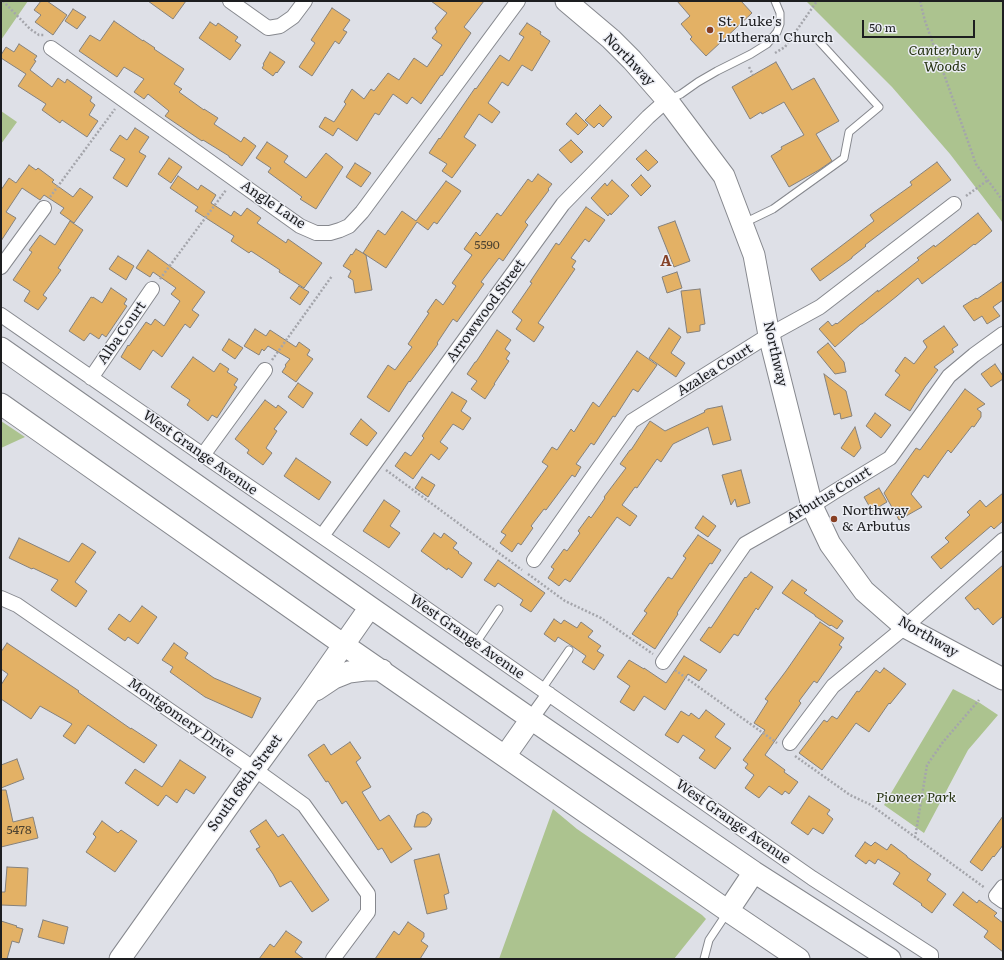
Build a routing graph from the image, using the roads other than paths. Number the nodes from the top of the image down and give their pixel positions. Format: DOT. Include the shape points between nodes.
graph roads {
  1 [pos="230,1"];
  2 [pos="305,1"];
  3 [pos="518,1"];
  4 [pos="566,1"];
  5 [pos="775,1"];
  6 [pos="818,40"];
  7 [pos="49,42"];
  8 [pos="667,100"];
  9 [pos="954,204"];
  10 [pos="44,208"];
  11 [pos="742,224"];
  12 [pos="1,267"];
  13 [pos="152,289"];
  14 [pos="1,315"];
  15 [pos="1003,334"];
  16 [pos="769,335"];
  17 [pos="1,348"];
  18 [pos="265,370"];
  19 [pos="91,378"];
  20 [pos="1,404"];
  21 [pos="203,455"];
  22 [pos="812,506"];
  23 [pos="322,536"];
  24 [pos="1003,540"];
  25 [pos="534,560"];
  26 [pos="1,598"];
  27 [pos="370,607"];
  28 [pos="499,609"];
  29 [pos="905,627"];
  30 [pos="476,643"];
  31 [pos="344,645"];
  32 [pos="569,650"];
  33 [pos="663,662"];
  34 [pos="382,670"];
  35 [pos="1003,679"];
  36 [pos="545,692"];
  37 [pos="310,693"];
  38 [pos="532,719"];
  39 [pos="787,747"];
  40 [pos="506,756"];
  41 [pos="254,770"];
  42 [pos="754,872"];
  43 [pos="728,911"];
  44 [pos="800,958"];
  45 [pos="120,959"];
  46 [pos="333,959"];
  47 [pos="704,959"];
  48 [pos="890,959"];
  49 [pos="931,959"];
  1 -- 2 [label="street" via="268,28 280,26 293,17"];
  3 -- 7 [label="street, Angle Lane" via="362,212 349,226 330,233 316,233 300,226 123,99"];
  4 -- 8 [label="street, Northway" via="622,49"];
  5 -- 8 [label="lane" via="780,13 780,24 767,44"];
  6 -- 11 [label="lane" via="879,107 849,132 844,158 773,209"];
  8 -- 11 [label="street, Northway" via="724,176"];
  8 -- 23 [label="street, Arrowwood Street" via="563,204"];
  9 -- 16 [label="street, Azalea Court" via="820,307"];
  10 -- 12 [label="street"];
  11 -- 16 [label="street, Northway" via="754,255"];
  13 -- 19 [label="street, Alba Court"];
  14 -- 19 [label="street, West Grange Avenue"];
  15 -- 22 [label="street, Arbutus Court" via="974,354 949,376 890,458"];
  16 -- 22 [label="street, Northway"];
  16 -- 25 [label="street, Azalea Court" via="632,421"];
  17 -- 27 [label="street, West Grange Avenue"];
  18 -- 21 [label="street"];
  19 -- 21 [label="street, West Grange Avenue"];
  20 -- 31 [label="street"];
  21 -- 23 [label="street, West Grange Avenue"];
  22 -- 29 [label="street, Northway" via="830,544 864,590"];
  22 -- 33 [label="street, Arbutus Court" via="745,544"];
  23 -- 30 [label="street, West Grange Avenue"];
  24 -- 29 [label="street"];
  26 -- 41 [label="street, Montgomery Drive" via="17,604"];
  27 -- 31 [label="street, South 68th Street"];
  27 -- 38 [label="street, West Grange Avenue"];
  28 -- 30 [label="lane"];
  29 -- 35 [label="street, Northway"];
  29 -- 39 [label="street" via="833,686"];
  30 -- 36 [label="street, West Grange Avenue"];
  31 -- 34 [label="street"];
  31 -- 37 [label="street, South 68th Street"];
  32 -- 36 [label="lane"];
  34 -- 37 [label="street" via="349,672"];
  34 -- 40 [label="street"];
  36 -- 38 [label="street"];
  36 -- 49 [label="street, West Grange Avenue" via="812,878 931,955"];
  37 -- 41 [label="street, South 68th Street"];
  38 -- 40 [label="street"];
  38 -- 42 [label="street, West Grange Avenue"];
  40 -- 43 [label="street"];
  41 -- 45 [label="street, South 68th Street"];
  41 -- 46 [label="street, Montgomery Drive" via="304,805 368,894 368,912"];
  42 -- 43 [label="street"];
  42 -- 48 [label="street, West Grange Avenue"];
  43 -- 44 [label="street"];
  43 -- 47 [label="lane" via="709,940"];
}
